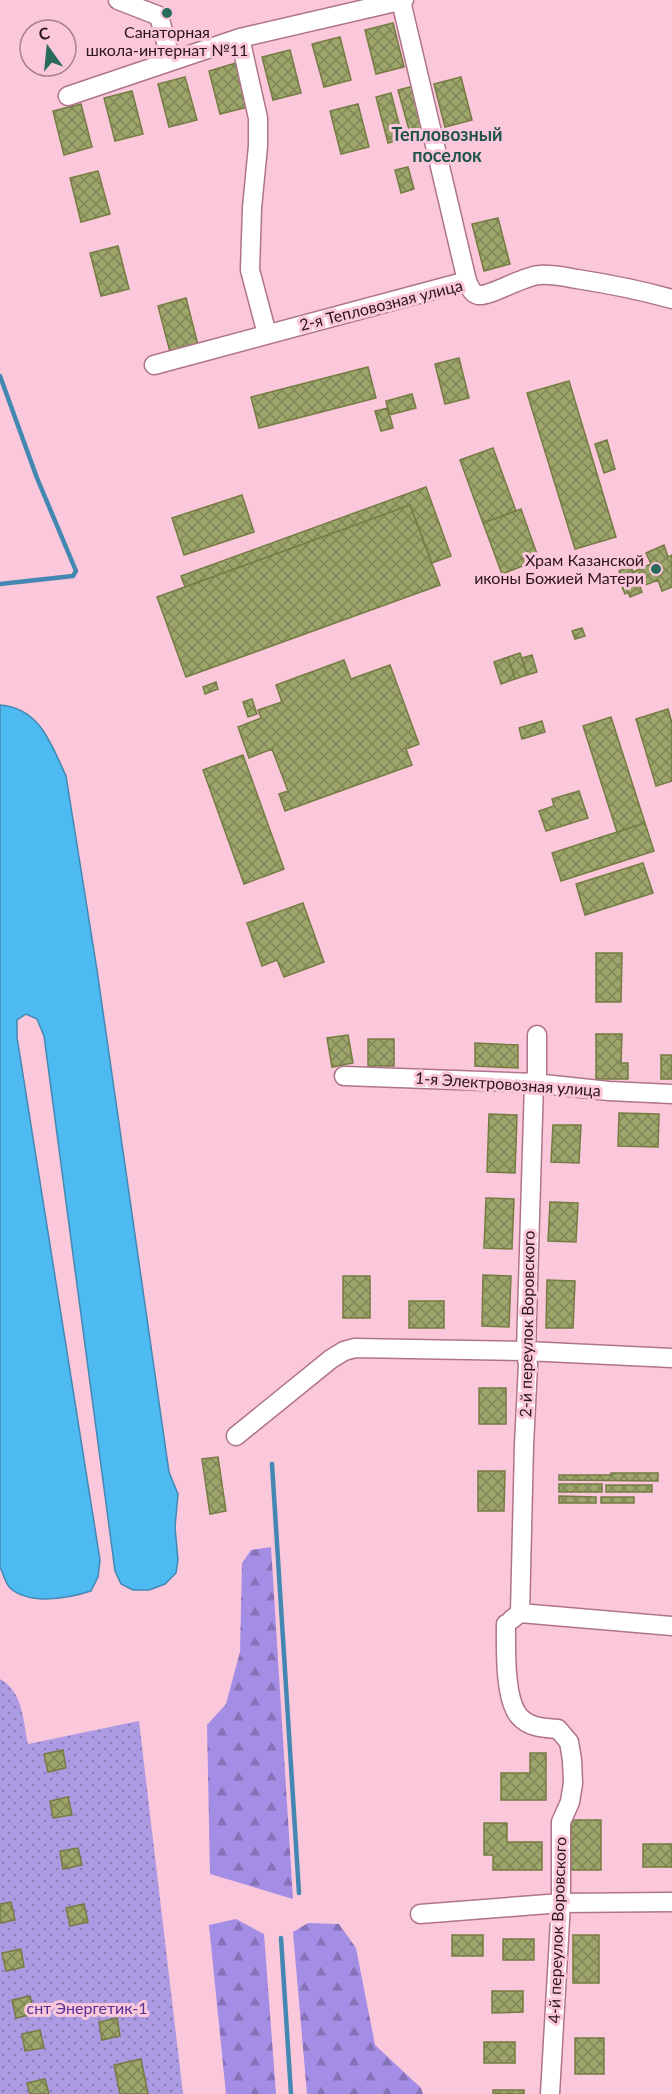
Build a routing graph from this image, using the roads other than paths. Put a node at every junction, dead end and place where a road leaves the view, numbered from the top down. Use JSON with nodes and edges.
{"nodes":[{"id":1,"x":118,"y":0,"type":"edge"},
{"id":2,"x":402,"y":1,"type":"edge"},
{"id":3,"x":240,"y":38,"type":"junction"},
{"id":4,"x":171,"y":61,"type":"junction"},
{"id":5,"x":68,"y":96,"type":"dead end"},
{"id":6,"x":467,"y":281,"type":"junction"},
{"id":7,"x":672,"y":299,"type":"edge"},
{"id":8,"x":267,"y":334,"type":"junction"},
{"id":9,"x":154,"y":365,"type":"dead end"},
{"id":10,"x":537,"y":1035,"type":"dead end"},
{"id":11,"x":344,"y":1076,"type":"dead end"},
{"id":12,"x":534,"y":1083,"type":"junction"},
{"id":13,"x":672,"y":1094,"type":"edge"},
{"id":14,"x":526,"y":1351,"type":"junction"},
{"id":15,"x":672,"y":1358,"type":"edge"},
{"id":16,"x":236,"y":1437,"type":"dead end"},
{"id":17,"x":507,"y":1621,"type":"junction"},
{"id":18,"x":672,"y":1626,"type":"edge"},
{"id":19,"x":672,"y":1902,"type":"edge"},
{"id":20,"x":561,"y":1903,"type":"junction"},
{"id":21,"x":420,"y":1914,"type":"dead end"},
{"id":22,"x":550,"y":2094,"type":"edge"}],
"edges":[{"from":1,"to":4,"type":"street"},
{"from":2,"to":3,"type":"street"},
{"from":2,"to":6,"type":"street"},
{"from":3,"to":4,"type":"street"},
{"from":3,"to":8,"type":"street"},
{"from":4,"to":5,"type":"street"},
{"from":6,"to":7,"type":"street","name":"2-я Тепловозная улица"},
{"from":6,"to":8,"type":"street","name":"2-я Тепловозная улица"},
{"from":8,"to":9,"type":"street","name":"2-я Тепловозная улица"},
{"from":10,"to":12,"type":"street","name":"2-й переулок Воровского"},
{"from":11,"to":12,"type":"street","name":"1-я Электровозная улица"},
{"from":12,"to":13,"type":"street","name":"1-я Электровозная улица"},
{"from":12,"to":14,"type":"street","name":"2-й переулок Воровского"},
{"from":14,"to":15,"type":"street"},
{"from":14,"to":16,"type":"street"},
{"from":14,"to":17,"type":"street","name":"2-й переулок Воровского"},
{"from":17,"to":18,"type":"street"},
{"from":17,"to":20,"type":"street","name":"4-й переулок Воровского"},
{"from":19,"to":20,"type":"street"},
{"from":20,"to":21,"type":"street"},
{"from":20,"to":22,"type":"street","name":"4-й переулок Воровского"}]}
